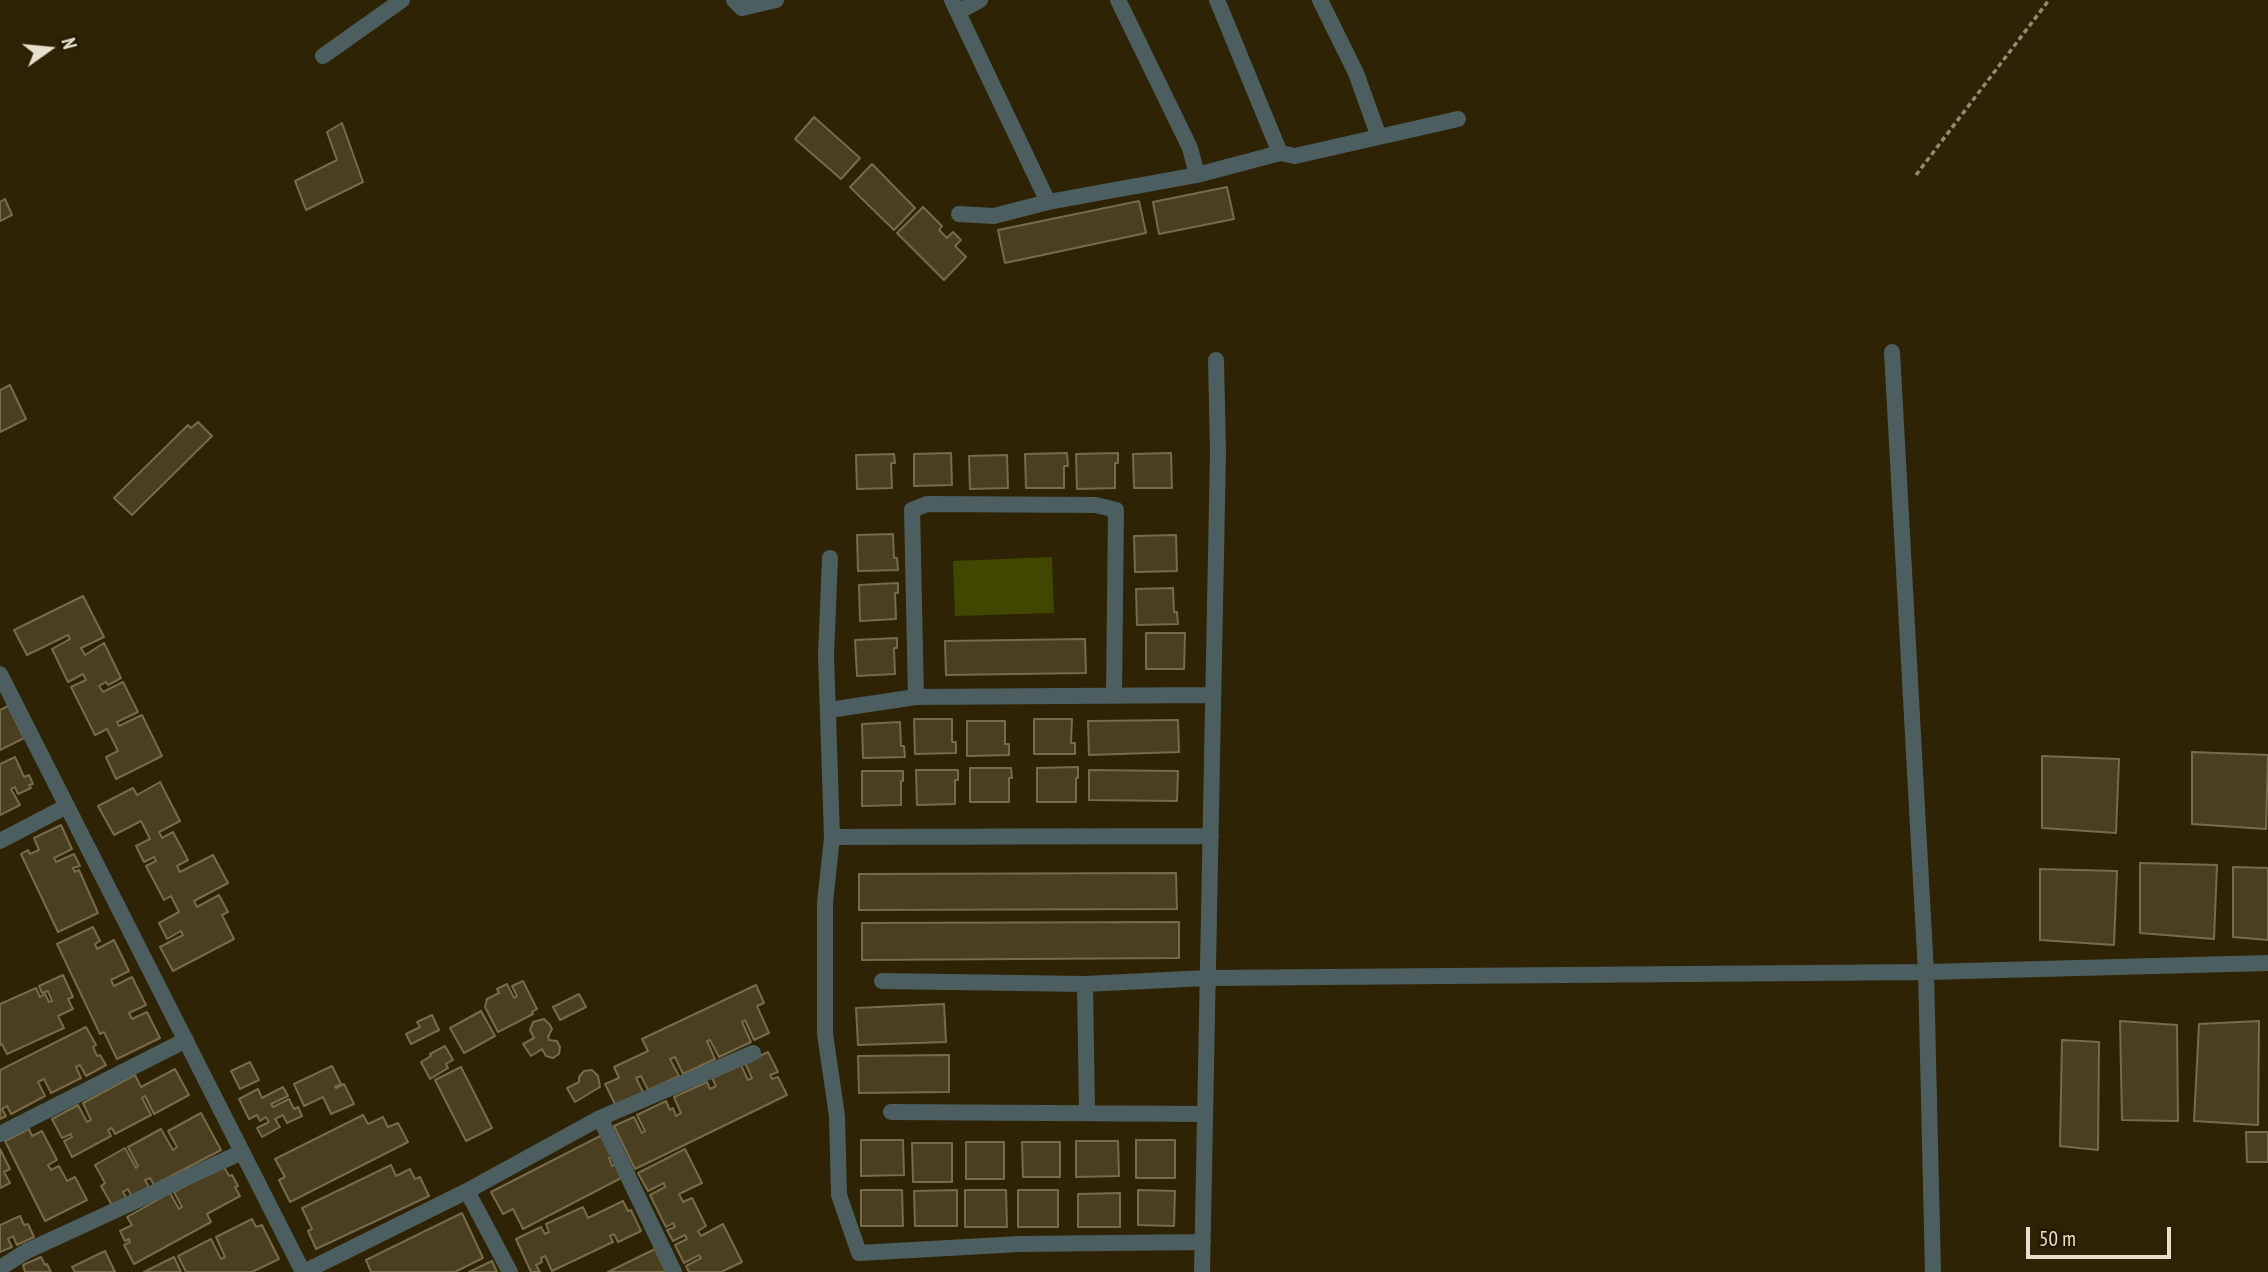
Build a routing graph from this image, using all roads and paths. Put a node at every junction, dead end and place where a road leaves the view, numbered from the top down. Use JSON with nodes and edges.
{"nodes":[{"id":1,"x":402,"y":0,"type":"edge"},
{"id":2,"x":734,"y":0,"type":"edge"},
{"id":3,"x":776,"y":0,"type":"edge"},
{"id":4,"x":980,"y":0,"type":"edge"},
{"id":5,"x":1118,"y":0,"type":"edge"},
{"id":6,"x":1217,"y":0,"type":"edge"},
{"id":7,"x":2049,"y":0,"type":"edge"},
{"id":8,"x":1324,"y":2,"type":"edge"},
{"id":9,"x":955,"y":6,"type":"edge"},
{"id":10,"x":323,"y":56,"type":"dead end"},
{"id":11,"x":1458,"y":119,"type":"dead end"},
{"id":12,"x":1379,"y":136,"type":"junction"},
{"id":13,"x":1280,"y":153,"type":"junction"},
{"id":14,"x":1197,"y":175,"type":"junction"},
{"id":15,"x":1916,"y":175,"type":"dead end"},
{"id":16,"x":1048,"y":202,"type":"junction"},
{"id":17,"x":959,"y":214,"type":"dead end"},
{"id":18,"x":1892,"y":352,"type":"dead end"},
{"id":19,"x":1216,"y":360,"type":"dead end"},
{"id":20,"x":830,"y":558,"type":"dead end"},
{"id":21,"x":0,"y":674,"type":"edge"},
{"id":22,"x":1114,"y":695,"type":"junction"},
{"id":23,"x":1213,"y":695,"type":"junction"},
{"id":24,"x":916,"y":697,"type":"junction"},
{"id":25,"x":829,"y":710,"type":"junction"},
{"id":26,"x":67,"y":806,"type":"junction"},
{"id":27,"x":1210,"y":836,"type":"junction"},
{"id":28,"x":832,"y":837,"type":"junction"},
{"id":29,"x":0,"y":841,"type":"edge"},
{"id":30,"x":2268,"y":963,"type":"edge"},
{"id":31,"x":1926,"y":972,"type":"junction"},
{"id":32,"x":1208,"y":978,"type":"junction"},
{"id":33,"x":882,"y":981,"type":"dead end"},
{"id":34,"x":1085,"y":984,"type":"junction"},
{"id":35,"x":186,"y":1040,"type":"junction"},
{"id":36,"x":753,"y":1053,"type":"dead end"},
{"id":37,"x":891,"y":1112,"type":"dead end"},
{"id":38,"x":1087,"y":1112,"type":"junction"},
{"id":39,"x":1205,"y":1114,"type":"junction"},
{"id":40,"x":600,"y":1118,"type":"junction"},
{"id":41,"x":0,"y":1133,"type":"edge"},
{"id":42,"x":242,"y":1152,"type":"junction"},
{"id":43,"x":467,"y":1191,"type":"junction"},
{"id":44,"x":1203,"y":1242,"type":"junction"},
{"id":45,"x":0,"y":1268,"type":"edge"},
{"id":46,"x":304,"y":1272,"type":"edge"},
{"id":47,"x":510,"y":1272,"type":"edge"},
{"id":48,"x":674,"y":1272,"type":"edge"},
{"id":49,"x":1202,"y":1272,"type":"edge"},
{"id":50,"x":1933,"y":1272,"type":"edge"}],
"edges":[{"from":1,"to":10,"type":"street"},
{"from":2,"to":3,"type":"street"},
{"from":4,"to":9,"type":"street"},
{"from":5,"to":14,"type":"street"},
{"from":6,"to":13,"type":"street"},
{"from":7,"to":15,"type":"path"},
{"from":8,"to":12,"type":"street"},
{"from":9,"to":16,"type":"street"},
{"from":11,"to":12,"type":"street"},
{"from":12,"to":13,"type":"street"},
{"from":13,"to":14,"type":"street"},
{"from":14,"to":16,"type":"street"},
{"from":16,"to":17,"type":"street"},
{"from":18,"to":31,"type":"street"},
{"from":19,"to":23,"type":"street"},
{"from":20,"to":25,"type":"street"},
{"from":21,"to":26,"type":"street"},
{"from":22,"to":23,"type":"street"},
{"from":22,"to":24,"type":"street"},
{"from":22,"to":24,"type":"street"},
{"from":23,"to":27,"type":"street"},
{"from":24,"to":25,"type":"street"},
{"from":25,"to":28,"type":"street"},
{"from":26,"to":29,"type":"street"},
{"from":26,"to":35,"type":"street"},
{"from":27,"to":28,"type":"street"},
{"from":27,"to":32,"type":"street"},
{"from":28,"to":44,"type":"street"},
{"from":30,"to":31,"type":"street"},
{"from":31,"to":32,"type":"street"},
{"from":31,"to":50,"type":"street"},
{"from":32,"to":34,"type":"street"},
{"from":32,"to":39,"type":"street"},
{"from":33,"to":34,"type":"street"},
{"from":34,"to":38,"type":"street"},
{"from":35,"to":41,"type":"street"},
{"from":35,"to":42,"type":"street"},
{"from":36,"to":40,"type":"street"},
{"from":37,"to":38,"type":"street"},
{"from":38,"to":39,"type":"street"},
{"from":39,"to":44,"type":"street"},
{"from":40,"to":43,"type":"street"},
{"from":40,"to":48,"type":"street"},
{"from":42,"to":45,"type":"street"},
{"from":42,"to":46,"type":"street"},
{"from":43,"to":46,"type":"street"},
{"from":43,"to":47,"type":"street"},
{"from":44,"to":49,"type":"street"}]}
